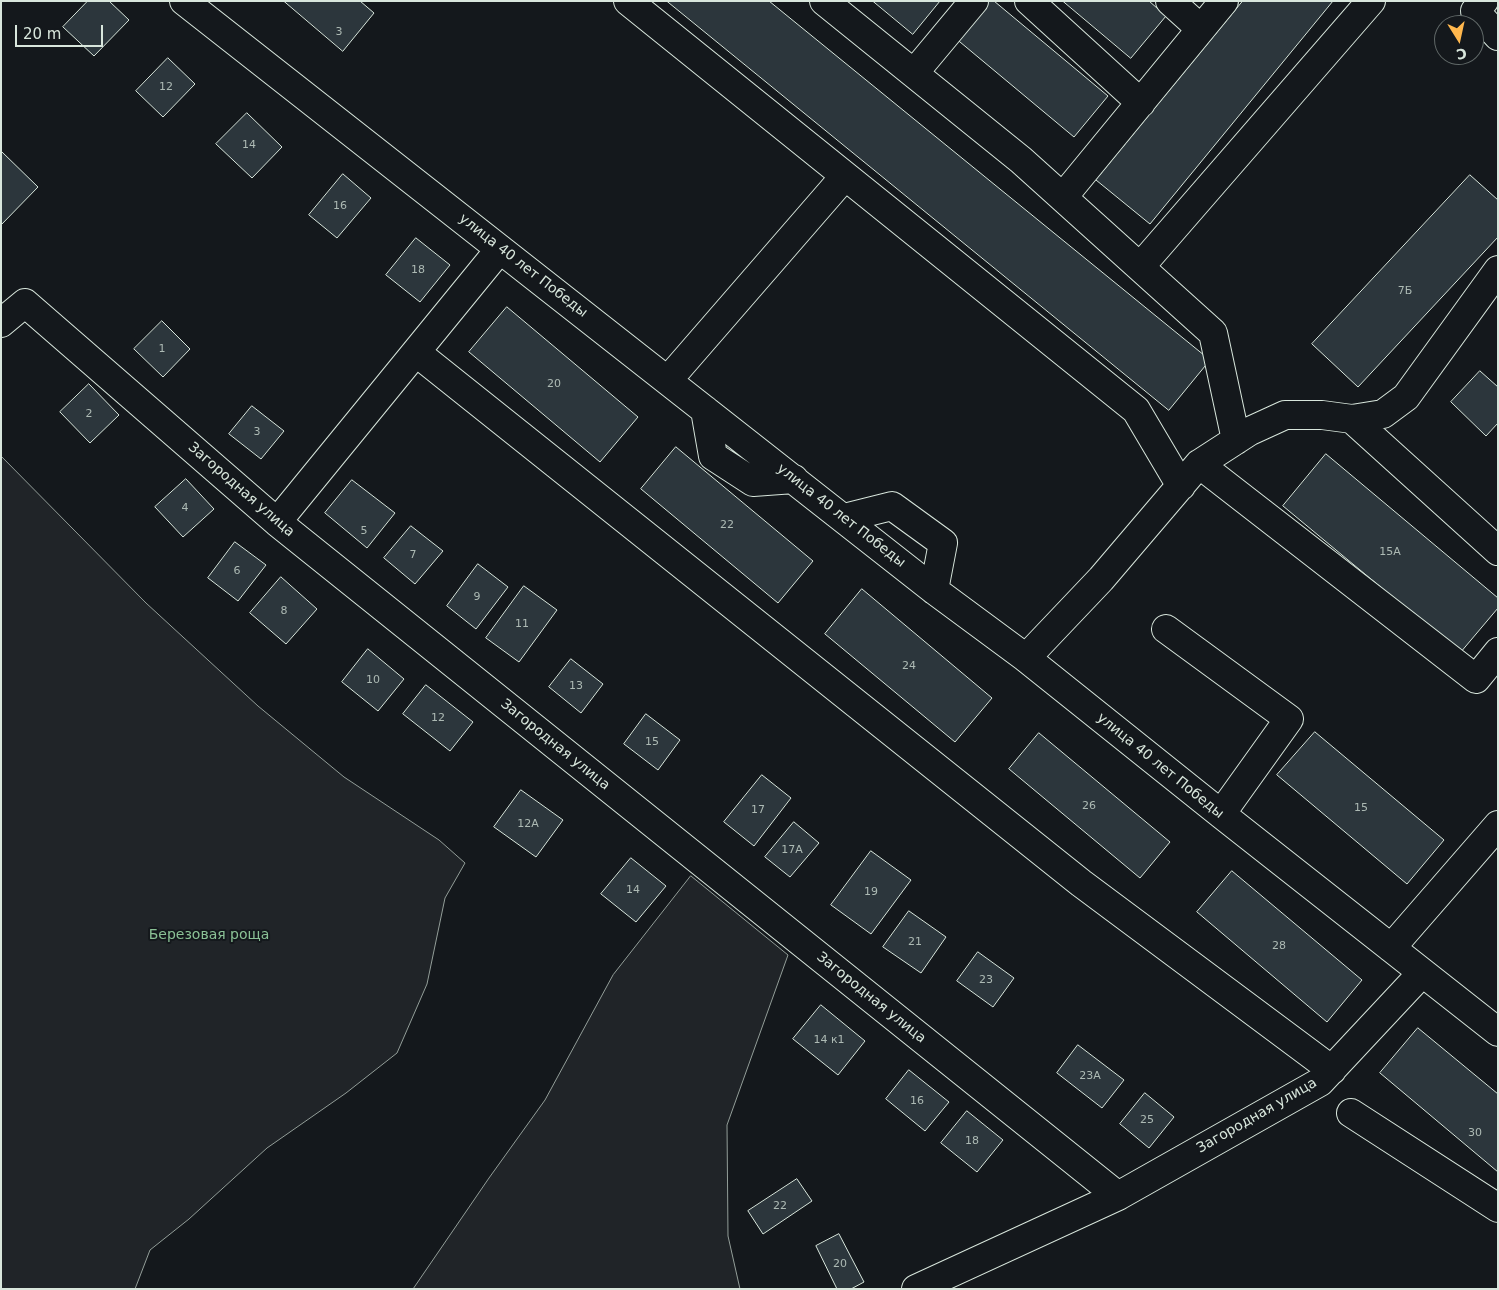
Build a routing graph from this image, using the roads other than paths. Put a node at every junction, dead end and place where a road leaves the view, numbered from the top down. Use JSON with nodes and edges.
{"nodes":[{"id":1,"x":184,"y":1,"type":"edge"},
{"id":2,"x":628,"y":1,"type":"edge"},
{"id":3,"x":974,"y":1,"type":"edge"},
{"id":4,"x":1029,"y":1,"type":"edge"},
{"id":5,"x":1170,"y":1,"type":"edge"},
{"id":6,"x":1224,"y":1,"type":"edge"},
{"id":7,"x":1371,"y":1,"type":"edge"},
{"id":8,"x":827,"y":2,"type":"edge"},
{"id":9,"x":1471,"y":5,"type":"edge"},
{"id":10,"x":1201,"y":29,"type":"junction"},
{"id":11,"x":1498,"y":36,"type":"edge"},
{"id":12,"x":914,"y":74,"type":"junction"},
{"id":13,"x":1141,"y":103,"type":"junction"},
{"id":14,"x":845,"y":176,"type":"junction"},
{"id":15,"x":1063,"y":197,"type":"junction"},
{"id":16,"x":500,"y":248,"type":"junction"},
{"id":17,"x":1140,"y":267,"type":"junction"},
{"id":18,"x":1498,"y":270,"type":"edge"},
{"id":19,"x":1,"y":323,"type":"edge"},
{"id":20,"x":427,"y":361,"type":"dead end"},
{"id":21,"x":668,"y":380,"type":"junction"},
{"id":22,"x":1352,"y":419,"type":"junction"},
{"id":23,"x":1236,"y":440,"type":"junction"},
{"id":24,"x":1199,"y":464,"type":"junction"},
{"id":25,"x":1180,"y":486,"type":"junction"},
{"id":26,"x":844,"y":518,"type":"junction"},
{"id":27,"x":277,"y":522,"type":"junction"},
{"id":28,"x":1498,"y":551,"type":"edge"},
{"id":29,"x":934,"y":590,"type":"junction"},
{"id":30,"x":1166,"y":629,"type":"dead end"},
{"id":31,"x":1498,"y":652,"type":"edge"},
{"id":32,"x":1026,"y":658,"type":"junction"},
{"id":33,"x":1221,"y":814,"type":"junction"},
{"id":34,"x":1498,"y":825,"type":"edge"},
{"id":35,"x":1391,"y":948,"type":"junction"},
{"id":36,"x":1422,"y":973,"type":"junction"},
{"id":37,"x":1498,"y":1032,"type":"edge"},
{"id":38,"x":1332,"y":1070,"type":"junction"},
{"id":39,"x":1350,"y":1112,"type":"dead end"},
{"id":40,"x":1118,"y":1196,"type":"junction"},
{"id":41,"x":1498,"y":1208,"type":"edge"},
{"id":42,"x":916,"y":1289,"type":"edge"}],
"edges":[{"from":1,"to":16,"type":"street","name":"улица 40 лет Победы"},
{"from":2,"to":14,"type":"street"},
{"from":3,"to":12,"type":"street"},
{"from":4,"to":13,"type":"street"},
{"from":5,"to":10,"type":"street"},
{"from":6,"to":10,"type":"street"},
{"from":7,"to":17,"type":"street"},
{"from":8,"to":12,"type":"street"},
{"from":9,"to":11,"type":"street"},
{"from":10,"to":13,"type":"street"},
{"from":12,"to":15,"type":"street"},
{"from":13,"to":15,"type":"street"},
{"from":14,"to":21,"type":"street"},
{"from":14,"to":25,"type":"street"},
{"from":15,"to":17,"type":"street"},
{"from":16,"to":21,"type":"street","name":"улица 40 лет Победы"},
{"from":16,"to":27,"type":"street"},
{"from":17,"to":23,"type":"street"},
{"from":18,"to":22,"type":"street"},
{"from":19,"to":27,"type":"street","name":"Загородная улица"},
{"from":20,"to":38,"type":"street"},
{"from":21,"to":26,"type":"street","name":"улица 40 лет Победы"},
{"from":22,"to":23,"type":"street"},
{"from":22,"to":28,"type":"street"},
{"from":23,"to":24,"type":"street"},
{"from":24,"to":25,"type":"street"},
{"from":24,"to":31,"type":"street"},
{"from":25,"to":32,"type":"street"},
{"from":26,"to":29,"type":"street","name":"улица 40 лет Победы"},
{"from":26,"to":29,"type":"street"},
{"from":27,"to":40,"type":"street","name":"Загородная улица"},
{"from":29,"to":32,"type":"street","name":"улица 40 лет Победы"},
{"from":30,"to":33,"type":"street"},
{"from":32,"to":33,"type":"street","name":"улица 40 лет Победы"},
{"from":33,"to":35,"type":"street","name":"улица 40 лет Победы"},
{"from":34,"to":35,"type":"street"},
{"from":35,"to":36,"type":"street","name":"улица 40 лет Победы"},
{"from":36,"to":37,"type":"street","name":"улица 40 лет Победы"},
{"from":36,"to":38,"type":"street","name":"Загородная улица"},
{"from":38,"to":40,"type":"street","name":"Загородная улица"},
{"from":39,"to":41,"type":"street"},
{"from":40,"to":42,"type":"street","name":"Загородная улица"}]}
